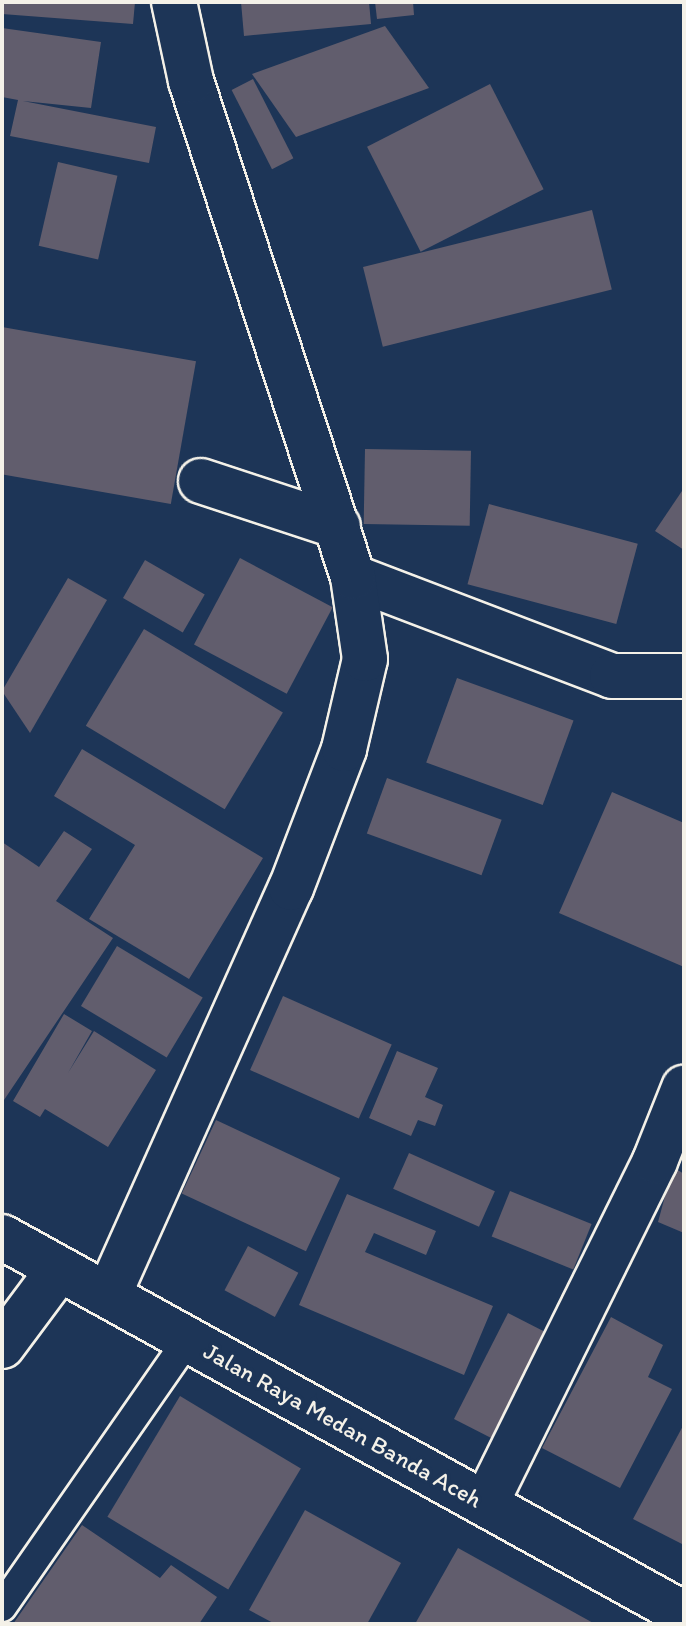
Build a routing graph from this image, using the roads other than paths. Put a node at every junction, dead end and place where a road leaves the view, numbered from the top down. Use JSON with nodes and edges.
{"nodes":[{"id":1,"x":174,"y":2,"type":"edge"},
{"id":2,"x":201,"y":481,"type":"dead end"},
{"id":3,"x":338,"y":526,"type":"junction"},
{"id":4,"x":353,"y":577,"type":"junction"},
{"id":5,"x":684,"y":676,"type":"edge"},
{"id":6,"x":684,"y":1088,"type":"edge"},
{"id":7,"x":2,"y":1237,"type":"edge"},
{"id":8,"x":58,"y":1271,"type":"junction"},
{"id":9,"x":109,"y":1294,"type":"junction"},
{"id":10,"x":188,"y":1339,"type":"junction"},
{"id":11,"x":2,"y":1346,"type":"edge"},
{"id":12,"x":486,"y":1503,"type":"junction"},
{"id":13,"x":2,"y":1607,"type":"edge"},
{"id":14,"x":684,"y":1614,"type":"edge"}],
"edges":[{"from":1,"to":3,"type":"main road"},
{"from":2,"to":3,"type":"main road"},
{"from":3,"to":4,"type":"main road"},
{"from":4,"to":5,"type":"main road"},
{"from":4,"to":9,"type":"main road"},
{"from":6,"to":12,"type":"main road"},
{"from":7,"to":8,"type":"main road","name":"Jalan Raya Medan Banda Aceh"},
{"from":8,"to":9,"type":"main road","name":"Jalan Raya Medan Banda Aceh"},
{"from":8,"to":11,"type":"main road"},
{"from":9,"to":10,"type":"main road","name":"Jalan Raya Medan Banda Aceh"},
{"from":10,"to":12,"type":"main road","name":"Jalan Raya Medan Banda Aceh"},
{"from":10,"to":13,"type":"lane"},
{"from":12,"to":14,"type":"main road","name":"Jalan Raya Medan Banda Aceh"}]}
